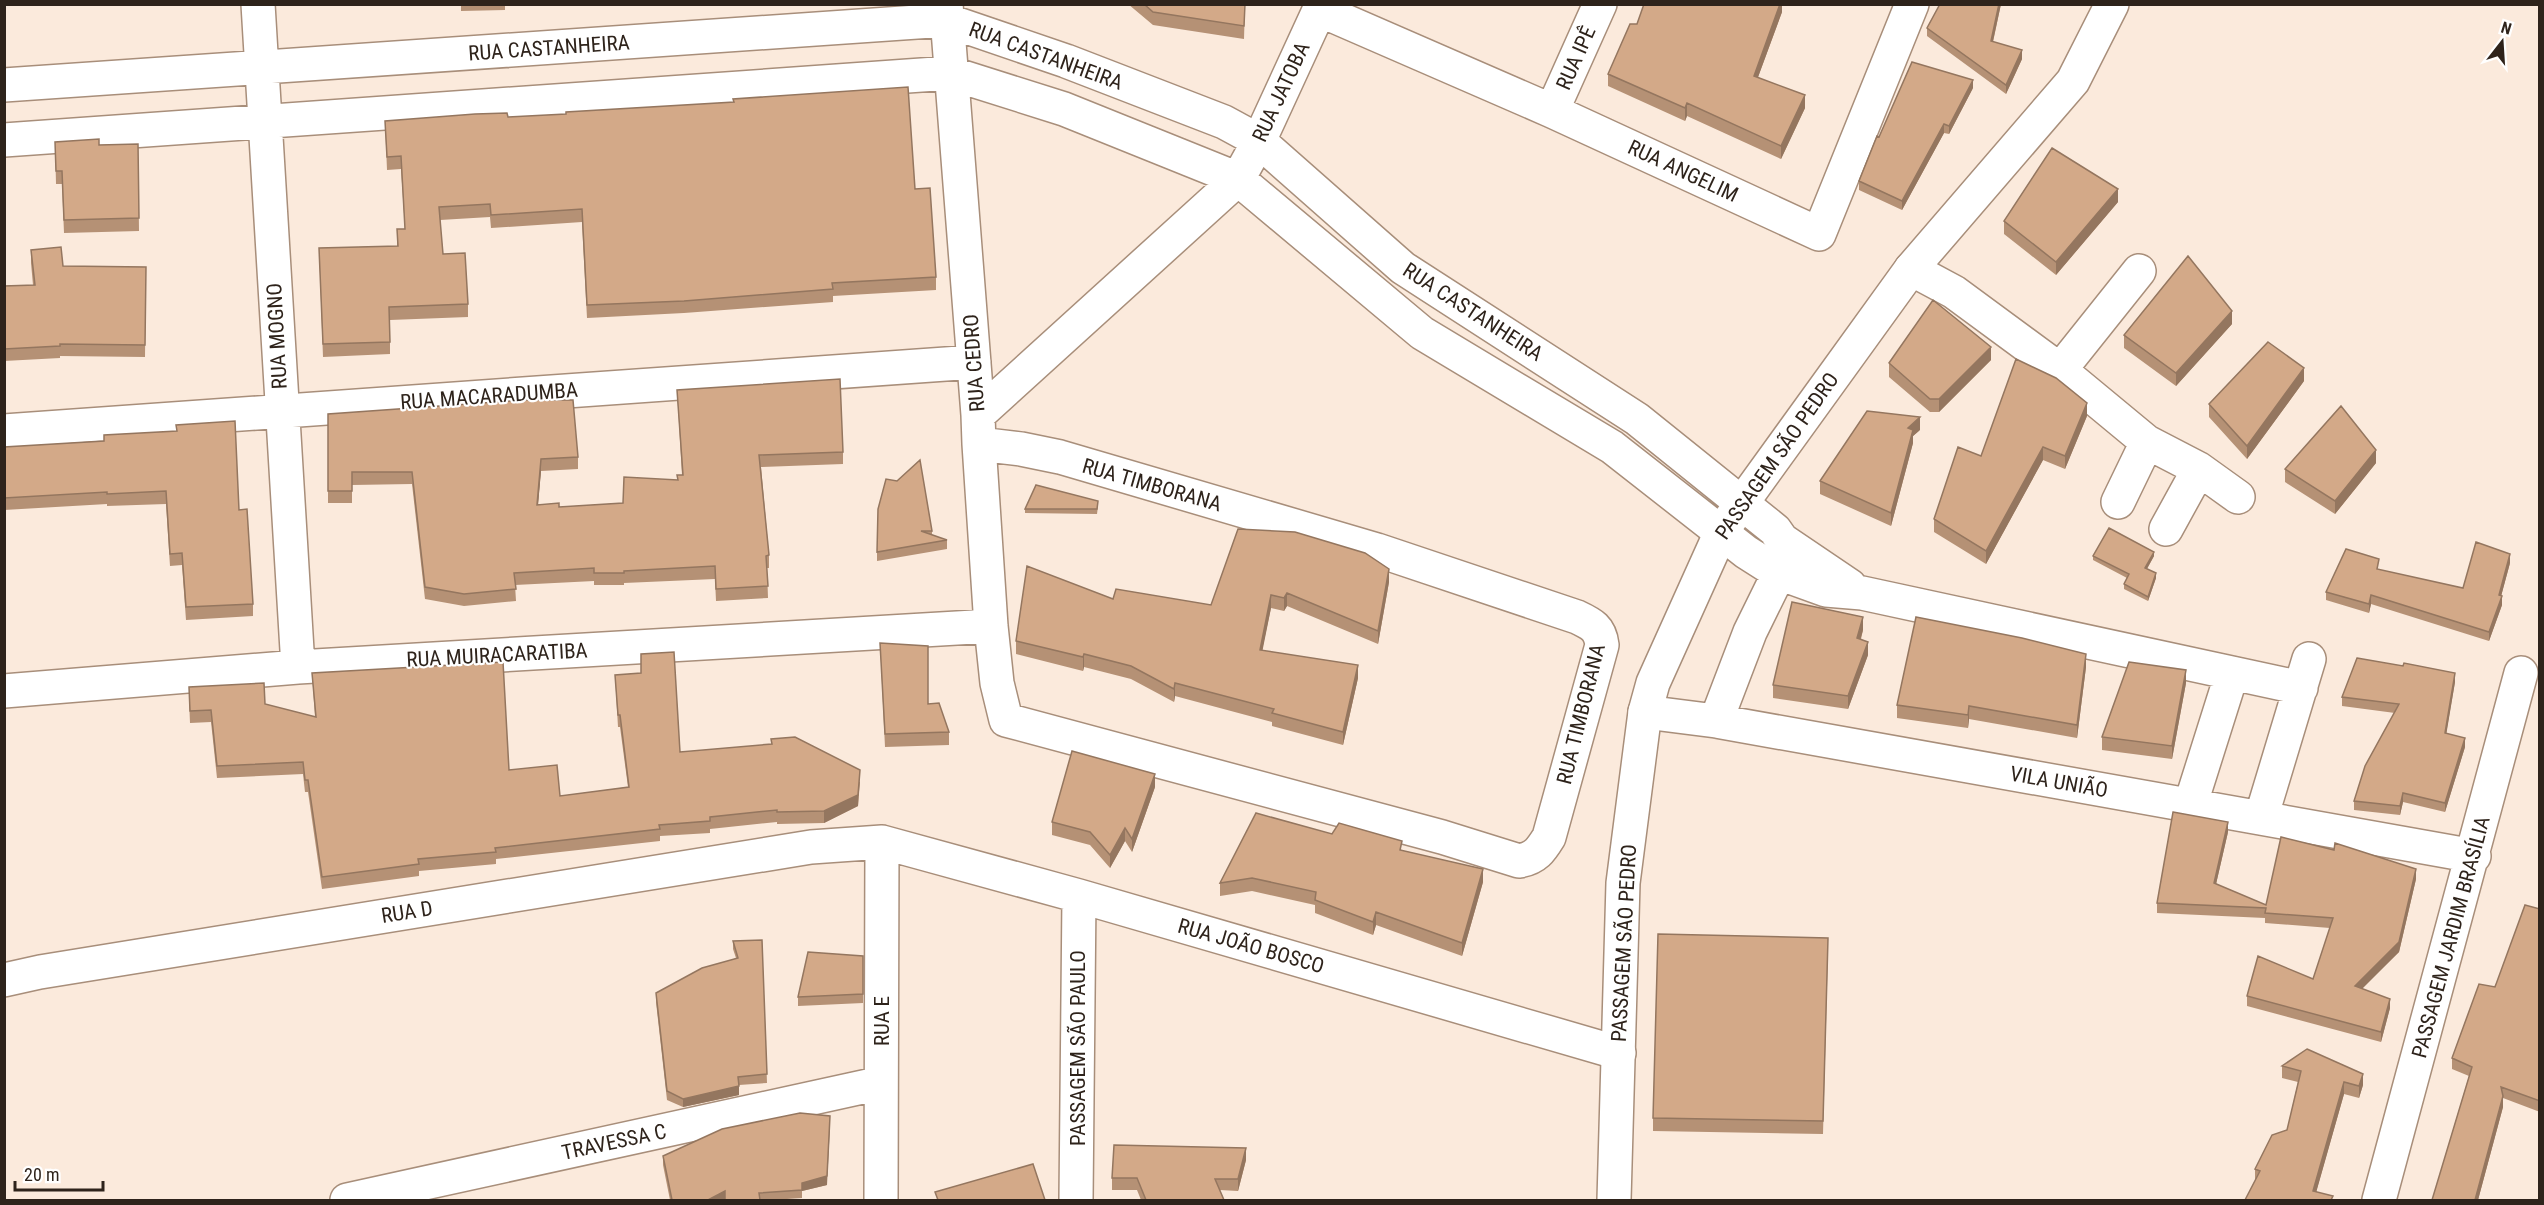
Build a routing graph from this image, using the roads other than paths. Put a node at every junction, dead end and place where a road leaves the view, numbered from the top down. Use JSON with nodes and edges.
{"nodes":[{"id":1,"x":258,"y":4,"type":"edge"},
{"id":2,"x":1599,"y":4,"type":"edge"},
{"id":3,"x":1912,"y":4,"type":"edge"},
{"id":4,"x":2112,"y":4,"type":"edge"},
{"id":5,"x":1321,"y":7,"type":"edge"},
{"id":6,"x":946,"y":12,"type":"edge"},
{"id":7,"x":262,"y":67,"type":"junction"},
{"id":8,"x":951,"y":73,"type":"junction"},
{"id":9,"x":4,"y":85,"type":"edge"},
{"id":10,"x":1552,"y":111,"type":"junction"},
{"id":11,"x":265,"y":120,"type":"junction"},
{"id":12,"x":4,"y":140,"type":"edge"},
{"id":13,"x":1259,"y":141,"type":"junction"},
{"id":14,"x":1238,"y":179,"type":"junction"},
{"id":15,"x":1911,"y":269,"type":"junction"},
{"id":16,"x":2139,"y":271,"type":"dead end"},
{"id":17,"x":974,"y":362,"type":"junction"},
{"id":18,"x":2060,"y":370,"type":"junction"},
{"id":19,"x":282,"y":410,"type":"junction"},
{"id":20,"x":1637,"y":419,"type":"junction"},
{"id":21,"x":979,"y":429,"type":"junction"},
{"id":22,"x":4,"y":430,"type":"edge"},
{"id":23,"x":2146,"y":442,"type":"junction"},
{"id":24,"x":1612,"y":447,"type":"junction"},
{"id":25,"x":2199,"y":469,"type":"junction"},
{"id":26,"x":2238,"y":497,"type":"dead end"},
{"id":27,"x":2118,"y":502,"type":"dead end"},
{"id":28,"x":1741,"y":504,"type":"junction"},
{"id":29,"x":2166,"y":529,"type":"dead end"},
{"id":30,"x":1721,"y":532,"type":"junction"},
{"id":31,"x":1779,"y":573,"type":"junction"},
{"id":32,"x":1862,"y":594,"type":"junction"},
{"id":33,"x":991,"y":626,"type":"junction"},
{"id":34,"x":298,"y":667,"type":"junction"},
{"id":35,"x":2232,"y":673,"type":"junction"},
{"id":36,"x":2522,"y":673,"type":"dead end"},
{"id":37,"x":4,"y":691,"type":"edge"},
{"id":38,"x":1645,"y":712,"type":"junction"},
{"id":39,"x":1006,"y":720,"type":"joint"},
{"id":40,"x":1716,"y":721,"type":"junction"},
{"id":41,"x":2190,"y":806,"type":"junction"},
{"id":42,"x":2261,"y":818,"type":"junction"},
{"id":43,"x":882,"y":842,"type":"junction"},
{"id":44,"x":2474,"y":856,"type":"junction"},
{"id":45,"x":1079,"y":896,"type":"junction"},
{"id":46,"x":4,"y":980,"type":"edge"},
{"id":47,"x":1619,"y":1053,"type":"junction"},
{"id":48,"x":882,"y":1083,"type":"junction"},
{"id":49,"x":347,"y":1200,"type":"edge"},
{"id":50,"x":881,"y":1200,"type":"edge"},
{"id":51,"x":1076,"y":1200,"type":"edge"},
{"id":52,"x":1614,"y":1200,"type":"edge"},
{"id":53,"x":2379,"y":1200,"type":"edge"}],
"edges":[{"from":1,"to":7,"type":"street","name":"RUA MOGNO"},
{"from":2,"to":10,"type":"street","name":"RUA IPÊ"},
{"from":3,"to":10,"type":"street","name":"RUA ANGELIM"},
{"from":4,"to":15,"type":"street","name":"PASSAGEM SÃO PEDRO"},
{"from":5,"to":10,"type":"street","name":"RUA ANGELIM"},
{"from":5,"to":13,"type":"street","name":"RUA JATOBA"},
{"from":6,"to":7,"type":"street","name":"RUA CASTANHEIRA"},
{"from":6,"to":8,"type":"street","name":"RUA CEDRO"},
{"from":6,"to":13,"type":"street","name":"RUA CASTANHEIRA"},
{"from":7,"to":9,"type":"street","name":"RUA CASTANHEIRA"},
{"from":7,"to":11,"type":"street","name":"RUA MOGNO"},
{"from":8,"to":11,"type":"street","name":"RUA CASTANHEIRA"},
{"from":8,"to":14,"type":"street","name":"RUA CASTANHEIRA"},
{"from":8,"to":17,"type":"street","name":"RUA CEDRO"},
{"from":11,"to":12,"type":"street","name":"RUA CASTANHEIRA"},
{"from":11,"to":19,"type":"street","name":"RUA MOGNO"},
{"from":13,"to":14,"type":"street","name":"RUA JATOBA"},
{"from":13,"to":20,"type":"street","name":"RUA CASTANHEIRA"},
{"from":14,"to":21,"type":"street","name":"RUA JATOBA"},
{"from":14,"to":24,"type":"street","name":"RUA CASTANHEIRA"},
{"from":15,"to":18,"type":"street"},
{"from":15,"to":28,"type":"street","name":"PASSAGEM SÃO PEDRO"},
{"from":16,"to":18,"type":"street"},
{"from":17,"to":19,"type":"street","name":"RUA MACARADUMBA"},
{"from":17,"to":21,"type":"street","name":"RUA CEDRO"},
{"from":18,"to":23,"type":"street"},
{"from":19,"to":22,"type":"street","name":"RUA MACARADUMBA"},
{"from":19,"to":34,"type":"street","name":"RUA MOGNO"},
{"from":20,"to":24,"type":"street"},
{"from":20,"to":28,"type":"street","name":"RUA CASTANHEIRA"},
{"from":21,"to":33,"type":"street","name":"RUA CEDRO"},
{"from":21,"to":39,"type":"street","name":"RUA TIMBORANA"},
{"from":23,"to":25,"type":"street"},
{"from":23,"to":27,"type":"street"},
{"from":24,"to":30,"type":"street","name":"RUA CASTANHEIRA"},
{"from":25,"to":26,"type":"street"},
{"from":25,"to":29,"type":"street"},
{"from":28,"to":30,"type":"street","name":"PASSAGEM SÃO PEDRO"},
{"from":28,"to":32,"type":"street","name":"RUA CASTANHEIRA"},
{"from":30,"to":31,"type":"street","name":"RUA CASTANHEIRA"},
{"from":30,"to":38,"type":"street","name":"PASSAGEM SÃO PEDRO"},
{"from":31,"to":32,"type":"street","name":"RUA CASTANHEIRA"},
{"from":31,"to":40,"type":"street"},
{"from":32,"to":35,"type":"street","name":"RUA CASTANHEIRA"},
{"from":33,"to":34,"type":"street","name":"RUA MUIRACARATIBA"},
{"from":33,"to":39,"type":"street","name":"RUA CEDRO"},
{"from":34,"to":37,"type":"street","name":"RUA MUIRACARATIBA"},
{"from":35,"to":41,"type":"street"},
{"from":35,"to":42,"type":"street","name":"RUA CASTANHEIRA"},
{"from":36,"to":44,"type":"street","name":"PASSAGEM JARDIM BRASÍLIA"},
{"from":38,"to":40,"type":"street","name":"VILA UNIÃO"},
{"from":38,"to":47,"type":"street","name":"PASSAGEM SÃO PEDRO"},
{"from":40,"to":41,"type":"street","name":"VILA UNIÃO"},
{"from":41,"to":42,"type":"street","name":"VILA UNIÃO"},
{"from":42,"to":44,"type":"street","name":"VILA UNIÃO"},
{"from":43,"to":45,"type":"street","name":"RUA JOÃO BOSCO"},
{"from":43,"to":46,"type":"street","name":"RUA D"},
{"from":43,"to":48,"type":"street","name":"RUA E"},
{"from":44,"to":53,"type":"street","name":"PASSAGEM JARDIM BRASÍLIA"},
{"from":45,"to":47,"type":"street","name":"RUA JOÃO BOSCO"},
{"from":45,"to":51,"type":"street","name":"PASSAGEM SÃO PAULO"},
{"from":47,"to":52,"type":"street","name":"PASSAGEM SÃO PEDRO"},
{"from":48,"to":49,"type":"street","name":"TRAVESSA C"},
{"from":48,"to":50,"type":"street","name":"RUA E"}]}
